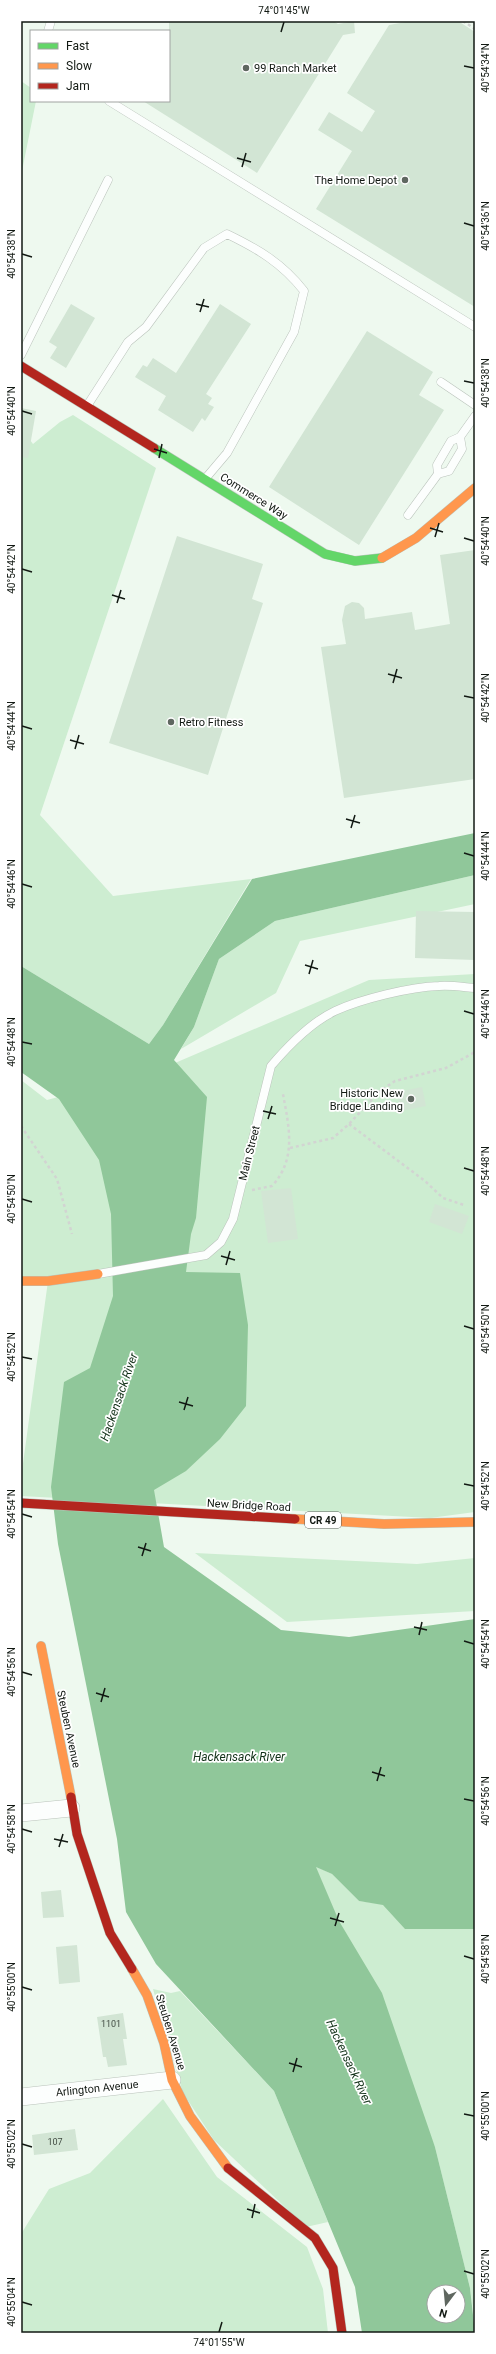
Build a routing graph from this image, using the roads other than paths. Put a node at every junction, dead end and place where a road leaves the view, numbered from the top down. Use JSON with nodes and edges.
{"nodes":[{"id":1,"x":111,"y":102,"type":"edge"},
{"id":2,"x":108,"y":180,"type":"dead end"},
{"id":3,"x":475,"y":326,"type":"edge"},
{"id":4,"x":21,"y":355,"type":"edge"},
{"id":5,"x":21,"y":366,"type":"edge"},
{"id":6,"x":441,"y":382,"type":"dead end"},
{"id":7,"x":475,"y":405,"type":"edge"},
{"id":8,"x":87,"y":406,"type":"junction"},
{"id":9,"x":475,"y":416,"type":"edge"},
{"id":10,"x":460,"y":437,"type":"junction"},
{"id":11,"x":438,"y":474,"type":"junction"},
{"id":12,"x":204,"y":479,"type":"junction"},
{"id":13,"x":475,"y":488,"type":"edge"},
{"id":14,"x":408,"y":515,"type":"dead end"},
{"id":15,"x":475,"y":988,"type":"edge"},
{"id":16,"x":98,"y":1274,"type":"joint"},
{"id":17,"x":21,"y":1281,"type":"edge"},
{"id":18,"x":26,"y":1503,"type":"edge"},
{"id":19,"x":475,"y":1522,"type":"edge"},
{"id":20,"x":41,"y":1646,"type":"dead end"},
{"id":21,"x":71,"y":1808,"type":"junction"},
{"id":22,"x":21,"y":1813,"type":"edge"},
{"id":23,"x":172,"y":2080,"type":"junction"},
{"id":24,"x":21,"y":2097,"type":"edge"},
{"id":25,"x":342,"y":2333,"type":"edge"}],
"edges":[{"from":1,"to":3,"type":"lane"},
{"from":2,"to":4,"type":"lane"},
{"from":5,"to":8,"type":"street","name":"Commerce Way"},
{"from":6,"to":7,"type":"lane"},
{"from":8,"to":12,"type":"street","name":"Commerce Way"},
{"from":8,"to":12,"type":"lane"},
{"from":9,"to":10,"type":"lane"},
{"from":10,"to":11,"type":"lane"},
{"from":10,"to":11,"type":"lane"},
{"from":11,"to":14,"type":"lane"},
{"from":12,"to":13,"type":"street","name":"Commerce Way"},
{"from":15,"to":16,"type":"lane","name":"Main Street"},
{"from":16,"to":17,"type":"street"},
{"from":18,"to":19,"type":"street","name":"New Bridge Road","number":"CR 49"},
{"from":20,"to":21,"type":"street","name":"Steuben Avenue"},
{"from":21,"to":22,"type":"street"},
{"from":21,"to":23,"type":"street","name":"Steuben Avenue"},
{"from":23,"to":24,"type":"street","name":"Arlington Avenue"},
{"from":23,"to":25,"type":"street","name":"Steuben Avenue"}]}
